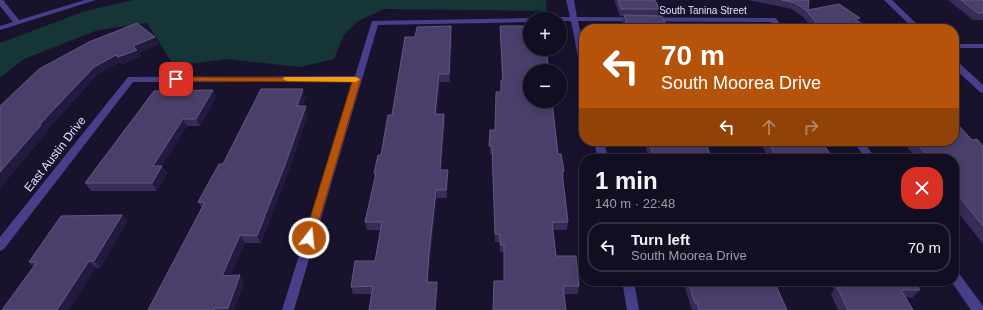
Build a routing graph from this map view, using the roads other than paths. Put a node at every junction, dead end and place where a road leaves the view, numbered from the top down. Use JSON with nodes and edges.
{"nodes":[{"id":1,"x":92,"y":0,"type":"edge"},
{"id":2,"x":570,"y":0,"type":"edge"},
{"id":3,"x":888,"y":0,"type":"edge"},
{"id":4,"x":0,"y":1,"type":"edge"},
{"id":5,"x":567,"y":19,"type":"edge"},
{"id":6,"x":574,"y":19,"type":"junction"},
{"id":7,"x":523,"y":20,"type":"edge"},
{"id":8,"x":17,"y":22,"type":"junction"},
{"id":9,"x":776,"y":24,"type":"edge"},
{"id":10,"x":913,"y":24,"type":"edge"},
{"id":11,"x":0,"y":28,"type":"edge"},
{"id":12,"x":579,"y":44,"type":"edge"},
{"id":13,"x":959,"y":46,"type":"edge"},
{"id":14,"x":983,"y":46,"type":"edge"},
{"id":15,"x":959,"y":68,"type":"edge"},
{"id":16,"x":357,"y":79,"type":"junction"},
{"id":17,"x":983,"y":90,"type":"edge"},
{"id":18,"x":0,"y":246,"type":"edge"},
{"id":19,"x":959,"y":283,"type":"edge"},
{"id":20,"x":629,"y":286,"type":"edge"},
{"id":21,"x":288,"y":310,"type":"edge"},
{"id":22,"x":634,"y":310,"type":"edge"},
{"id":23,"x":978,"y":310,"type":"edge"}],
"edges":[{"from":1,"to":8,"type":"street"},
{"from":2,"to":6,"type":"street"},
{"from":3,"to":10,"type":"street"},
{"from":4,"to":8,"type":"street"},
{"from":5,"to":6,"type":"street","name":"South Tanina Street"},
{"from":6,"to":9,"type":"street","name":"South Tanina Street"},
{"from":6,"to":12,"type":"street"},
{"from":7,"to":16,"type":"street"},
{"from":8,"to":11,"type":"street"},
{"from":13,"to":14,"type":"street"},
{"from":15,"to":17,"type":"street"},
{"from":16,"to":18,"type":"street","name":"East Austin Drive"},
{"from":16,"to":21,"type":"street"},
{"from":19,"to":23,"type":"street"},
{"from":20,"to":22,"type":"street"}]}
